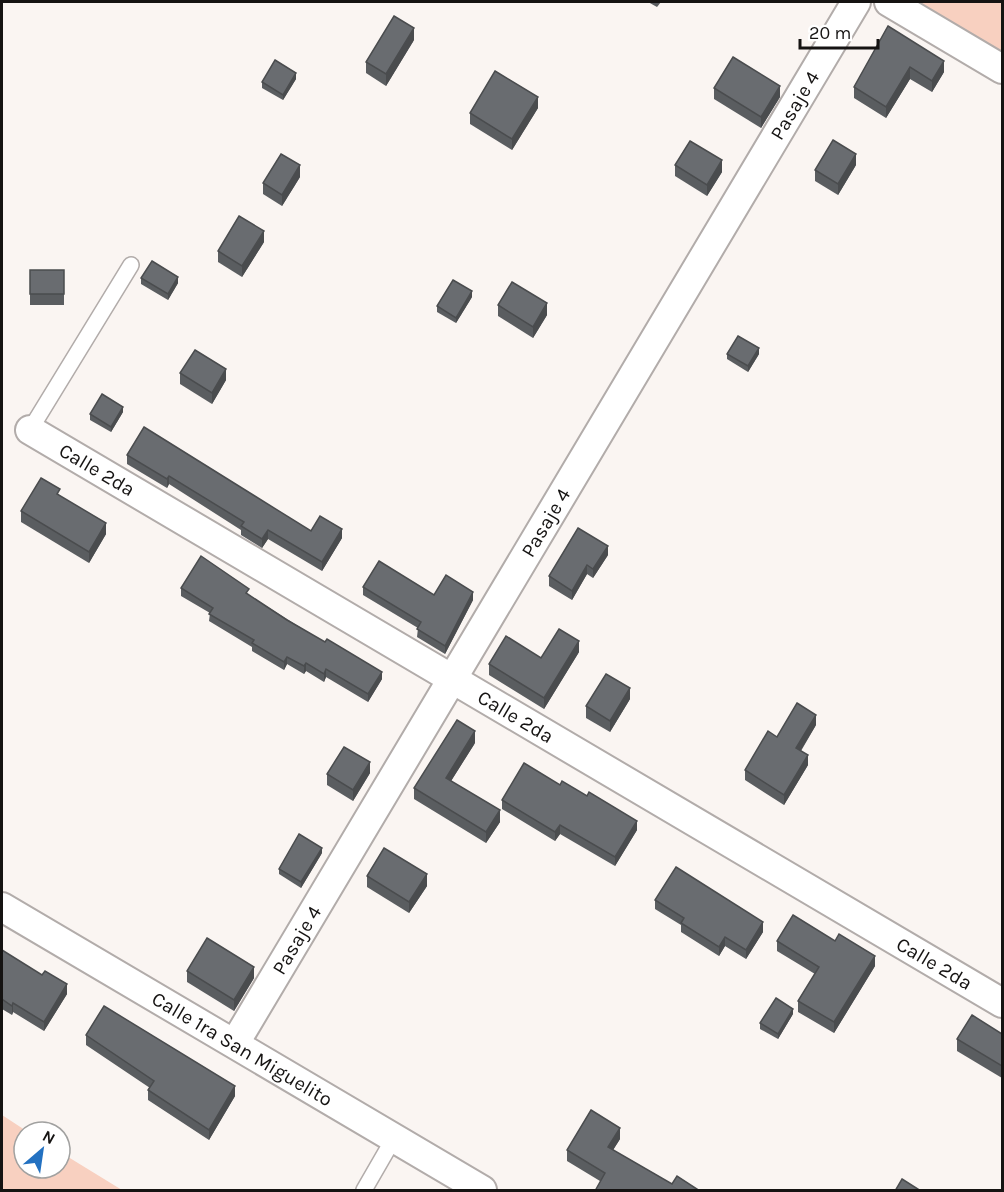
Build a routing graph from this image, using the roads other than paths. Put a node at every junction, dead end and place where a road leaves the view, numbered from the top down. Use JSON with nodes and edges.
{"nodes":[{"id":1,"x":856,"y":2,"type":"edge"},
{"id":2,"x":889,"y":2,"type":"edge"},
{"id":3,"x":1002,"y":69,"type":"edge"},
{"id":4,"x":131,"y":265,"type":"dead end"},
{"id":5,"x":30,"y":430,"type":"joint"},
{"id":6,"x":451,"y":677,"type":"junction"},
{"id":7,"x":2,"y":907,"type":"edge"},
{"id":8,"x":1002,"y":1003,"type":"edge"},
{"id":9,"x":235,"y":1043,"type":"junction"},
{"id":10,"x":394,"y":1138,"type":"junction"},
{"id":11,"x":364,"y":1191,"type":"edge"},
{"id":12,"x":482,"y":1191,"type":"edge"}],
"edges":[{"from":1,"to":6,"type":"street","name":"Pasaje 4"},
{"from":2,"to":3,"type":"street"},
{"from":4,"to":5,"type":"lane"},
{"from":5,"to":6,"type":"street","name":"Calle 2da"},
{"from":6,"to":8,"type":"street","name":"Calle 2da"},
{"from":6,"to":9,"type":"street","name":"Pasaje 4"},
{"from":7,"to":9,"type":"street","name":"Calle 1ra San Miguelito"},
{"from":9,"to":10,"type":"street","name":"Calle 1ra San Miguelito"},
{"from":10,"to":11,"type":"lane"},
{"from":10,"to":12,"type":"street","name":"Calle 1ra San Miguelito"}]}
